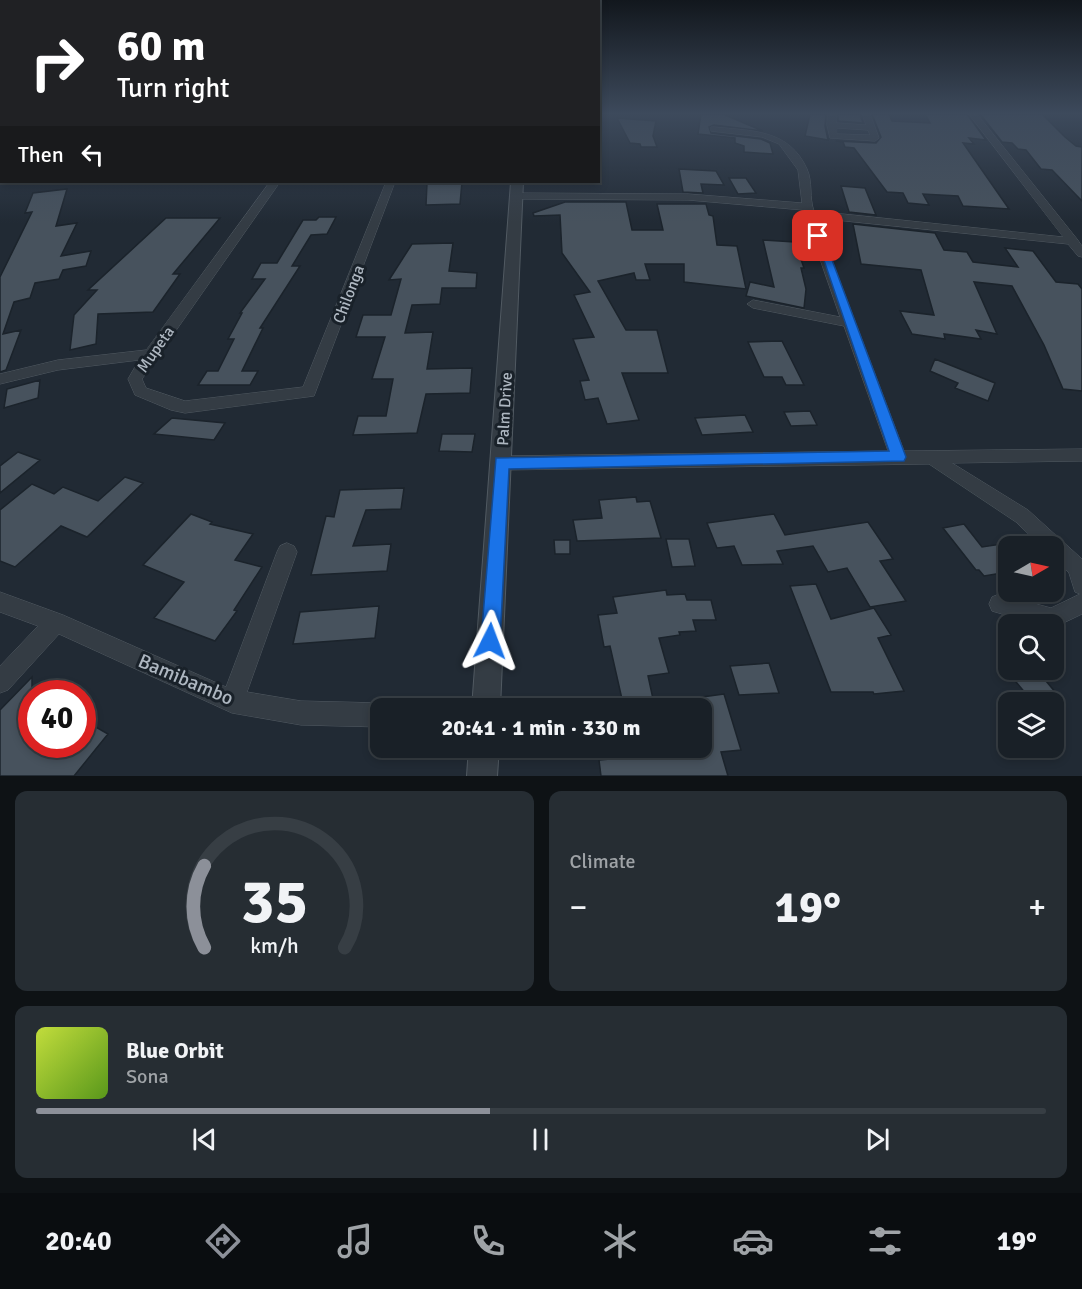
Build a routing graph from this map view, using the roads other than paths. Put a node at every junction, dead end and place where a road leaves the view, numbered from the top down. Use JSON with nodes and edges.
{"nodes":[{"id":1,"x":788,"y":150,"type":"edge"},
{"id":2,"x":1002,"y":150,"type":"edge"},
{"id":3,"x":274,"y":183,"type":"edge"},
{"id":4,"x":391,"y":183,"type":"edge"},
{"id":5,"x":517,"y":189,"type":"edge"},
{"id":6,"x":809,"y":211,"type":"junction"},
{"id":7,"x":1073,"y":241,"type":"junction"},
{"id":8,"x":1082,"y":254,"type":"edge"},
{"id":9,"x":753,"y":304,"type":"dead end"},
{"id":10,"x":850,"y":323,"type":"junction"},
{"id":11,"x":151,"y":354,"type":"junction"},
{"id":12,"x":0,"y":379,"type":"edge"},
{"id":13,"x":294,"y":395,"type":"joint"},
{"id":14,"x":933,"y":456,"type":"junction"},
{"id":15,"x":1082,"y":456,"type":"edge"},
{"id":16,"x":898,"y":457,"type":"junction"},
{"id":17,"x":502,"y":463,"type":"junction"},
{"id":18,"x":287,"y":552,"type":"dead end"},
{"id":19,"x":1082,"y":585,"type":"edge"},
{"id":20,"x":0,"y":602,"type":"edge"},
{"id":21,"x":1082,"y":603,"type":"edge"},
{"id":22,"x":999,"y":604,"type":"dead end"},
{"id":23,"x":56,"y":622,"type":"junction"},
{"id":24,"x":0,"y":682,"type":"edge"},
{"id":25,"x":487,"y":698,"type":"edge"},
{"id":26,"x":232,"y":701,"type":"junction"},
{"id":27,"x":370,"y":716,"type":"edge"},
{"id":28,"x":483,"y":758,"type":"edge"},
{"id":29,"x":482,"y":776,"type":"edge"}],
"edges":[{"from":1,"to":6,"type":"street"},
{"from":2,"to":7,"type":"street"},
{"from":3,"to":11,"type":"street","name":"Mupeta"},
{"from":4,"to":13,"type":"street","name":"Chilonga"},
{"from":5,"to":6,"type":"street"},
{"from":5,"to":17,"type":"street","name":"Palm Drive"},
{"from":6,"to":7,"type":"street"},
{"from":6,"to":10,"type":"street"},
{"from":7,"to":8,"type":"street"},
{"from":9,"to":10,"type":"street"},
{"from":10,"to":16,"type":"street"},
{"from":11,"to":12,"type":"street"},
{"from":11,"to":13,"type":"street","name":"Mupeta"},
{"from":14,"to":15,"type":"street"},
{"from":14,"to":16,"type":"street"},
{"from":14,"to":19,"type":"street"},
{"from":16,"to":17,"type":"street"},
{"from":17,"to":25,"type":"street","name":"Palm Drive"},
{"from":18,"to":26,"type":"street"},
{"from":20,"to":23,"type":"street","name":"Bamibambo"},
{"from":21,"to":22,"type":"street"},
{"from":23,"to":24,"type":"street"},
{"from":23,"to":26,"type":"street","name":"Bamibambo"},
{"from":26,"to":27,"type":"street","name":"Bamibambo"},
{"from":28,"to":29,"type":"street"}]}
